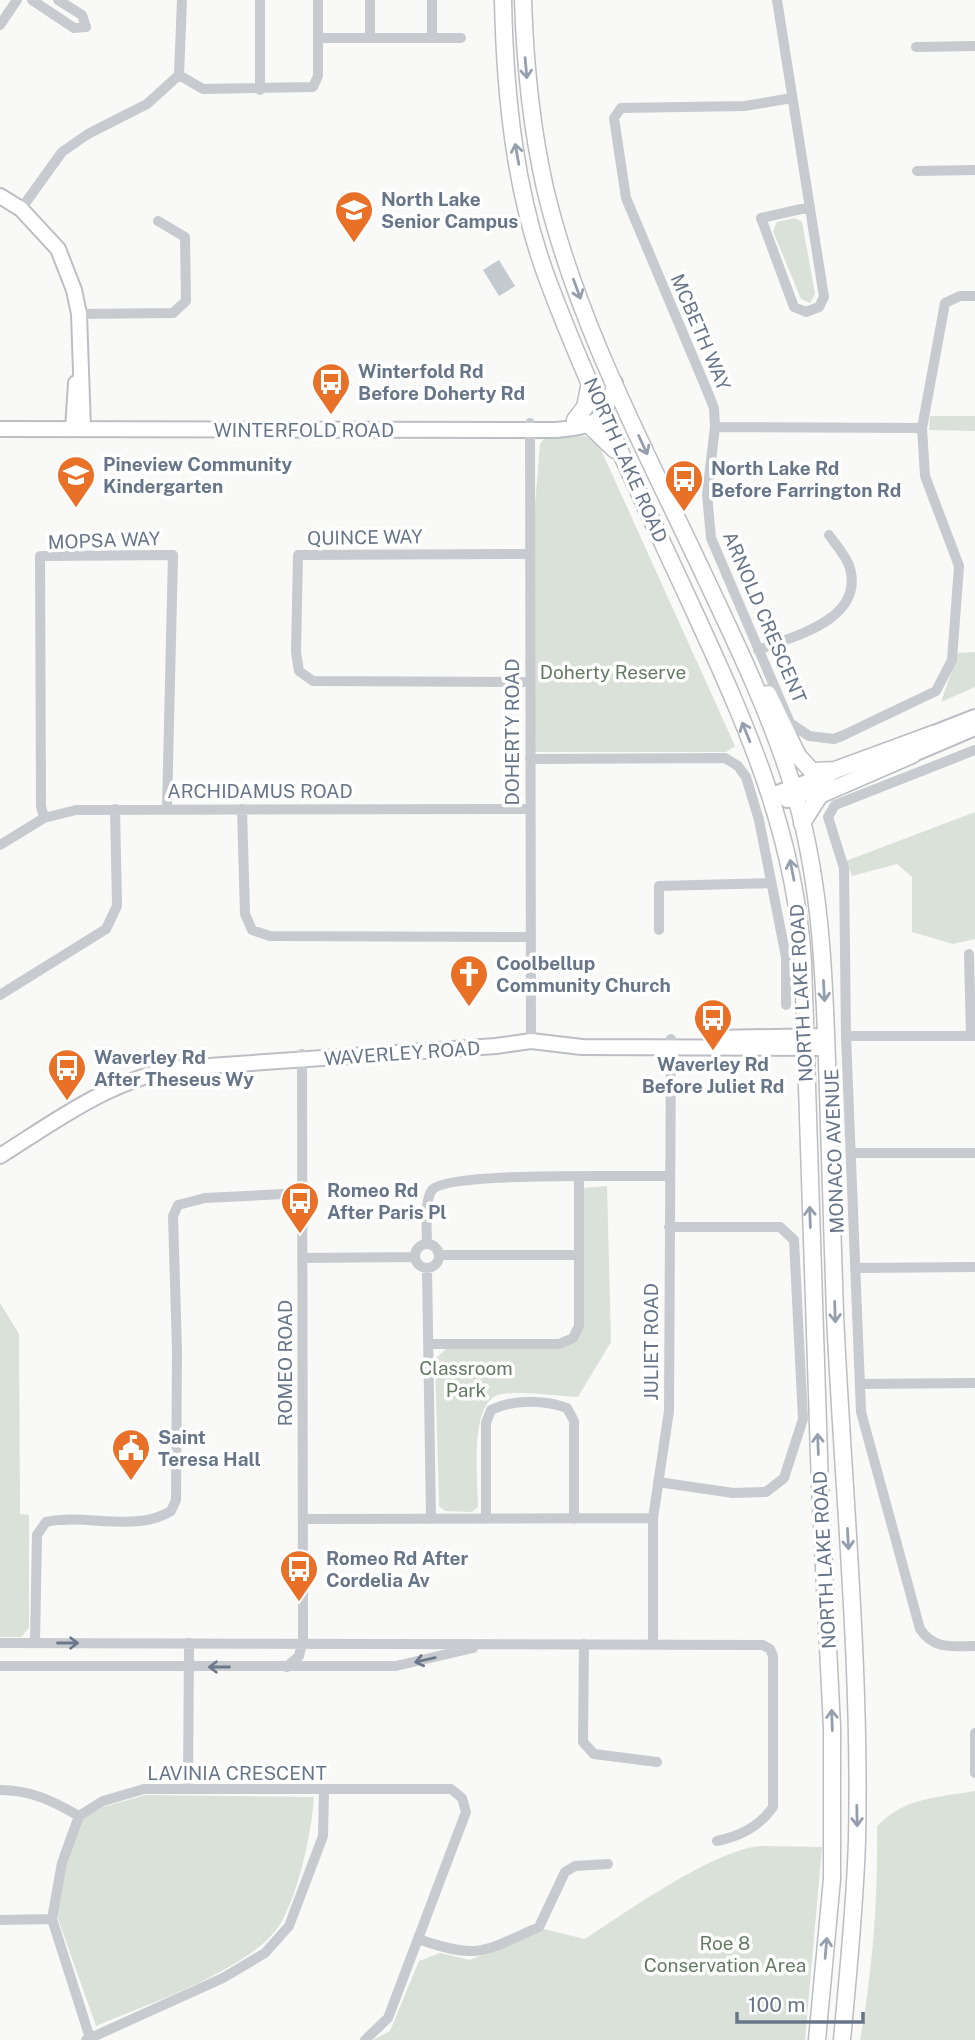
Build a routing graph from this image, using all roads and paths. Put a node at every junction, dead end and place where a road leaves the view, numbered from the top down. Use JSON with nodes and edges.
{"nodes":[{"id":1,"x":17,"y":0,"type":"edge"},
{"id":2,"x":32,"y":0,"type":"edge"},
{"id":3,"x":58,"y":0,"type":"edge"},
{"id":4,"x":181,"y":0,"type":"edge"},
{"id":5,"x":260,"y":0,"type":"edge"},
{"id":6,"x":318,"y":0,"type":"edge"},
{"id":7,"x":370,"y":0,"type":"edge"},
{"id":8,"x":432,"y":0,"type":"edge"},
{"id":9,"x":503,"y":0,"type":"edge"},
{"id":10,"x":523,"y":0,"type":"edge"},
{"id":11,"x":777,"y":0,"type":"edge"},
{"id":12,"x":0,"y":25,"type":"edge"},
{"id":13,"x":318,"y":38,"type":"junction"},
{"id":14,"x":370,"y":38,"type":"junction"},
{"id":15,"x":432,"y":38,"type":"junction"},
{"id":16,"x":461,"y":38,"type":"dead end"},
{"id":17,"x":975,"y":46,"type":"edge"},
{"id":18,"x":916,"y":47,"type":"dead end"},
{"id":19,"x":179,"y":75,"type":"junction"},
{"id":20,"x":260,"y":90,"type":"junction"},
{"id":21,"x":792,"y":98,"type":"junction"},
{"id":22,"x":975,"y":170,"type":"edge"},
{"id":23,"x":917,"y":171,"type":"dead end"},
{"id":24,"x":0,"y":196,"type":"edge"},
{"id":25,"x":810,"y":207,"type":"junction"},
{"id":26,"x":21,"y":209,"type":"junction"},
{"id":27,"x":158,"y":221,"type":"dead end"},
{"id":28,"x":975,"y":296,"type":"edge"},
{"id":29,"x":79,"y":314,"type":"junction"},
{"id":30,"x":590,"y":382,"type":"junction"},
{"id":31,"x":615,"y":383,"type":"junction"},
{"id":32,"x":605,"y":414,"type":"junction"},
{"id":33,"x":631,"y":419,"type":"junction"},
{"id":34,"x":0,"y":421,"type":"edge"},
{"id":35,"x":581,"y":422,"type":"junction"},
{"id":36,"x":78,"y":425,"type":"junction"},
{"id":37,"x":530,"y":426,"type":"junction"},
{"id":38,"x":715,"y":427,"type":"junction"},
{"id":39,"x":922,"y":428,"type":"junction"},
{"id":40,"x":0,"y":429,"type":"edge"},
{"id":41,"x":626,"y":462,"type":"junction"},
{"id":42,"x":829,"y":535,"type":"dead end"},
{"id":43,"x":530,"y":554,"type":"junction"},
{"id":44,"x":758,"y":650,"type":"junction"},
{"id":45,"x":743,"y":659,"type":"junction"},
{"id":46,"x":530,"y":682,"type":"junction"},
{"id":47,"x":975,"y":717,"type":"edge"},
{"id":48,"x":975,"y":727,"type":"edge"},
{"id":49,"x":933,"y":734,"type":"junction"},
{"id":50,"x":975,"y":750,"type":"edge"},
{"id":51,"x":912,"y":755,"type":"junction"},
{"id":52,"x":530,"y":760,"type":"junction"},
{"id":53,"x":795,"y":793,"type":"junction"},
{"id":54,"x":774,"y":799,"type":"junction"},
{"id":55,"x":167,"y":808,"type":"junction"},
{"id":56,"x":528,"y":808,"type":"junction"},
{"id":57,"x":115,"y":809,"type":"junction"},
{"id":58,"x":242,"y":809,"type":"junction"},
{"id":59,"x":44,"y":818,"type":"junction"},
{"id":60,"x":802,"y":822,"type":"junction"},
{"id":61,"x":0,"y":845,"type":"edge"},
{"id":62,"x":769,"y":883,"type":"junction"},
{"id":63,"x":659,"y":930,"type":"dead end"},
{"id":64,"x":530,"y":937,"type":"junction"},
{"id":65,"x":969,"y":954,"type":"dead end"},
{"id":66,"x":0,"y":995,"type":"edge"},
{"id":67,"x":786,"y":1005,"type":"dead end"},
{"id":68,"x":846,"y":1036,"type":"junction"},
{"id":69,"x":973,"y":1036,"type":"edge"},
{"id":70,"x":531,"y":1038,"type":"junction"},
{"id":71,"x":671,"y":1042,"type":"junction"},
{"id":72,"x":826,"y":1042,"type":"junction"},
{"id":73,"x":804,"y":1043,"type":"junction"},
{"id":74,"x":302,"y":1056,"type":"junction"},
{"id":75,"x":0,"y":1148,"type":"edge"},
{"id":76,"x":851,"y":1153,"type":"junction"},
{"id":77,"x":975,"y":1153,"type":"edge"},
{"id":78,"x":0,"y":1156,"type":"edge"},
{"id":79,"x":669,"y":1176,"type":"junction"},
{"id":80,"x":579,"y":1177,"type":"junction"},
{"id":81,"x":303,"y":1192,"type":"junction"},
{"id":82,"x":669,"y":1227,"type":"junction"},
{"id":83,"x":428,"y":1244,"type":"junction"},
{"id":84,"x":439,"y":1255,"type":"junction"},
{"id":85,"x":579,"y":1255,"type":"junction"},
{"id":86,"x":415,"y":1256,"type":"junction"},
{"id":87,"x":303,"y":1258,"type":"junction"},
{"id":88,"x":975,"y":1267,"type":"edge"},
{"id":89,"x":427,"y":1268,"type":"junction"},
{"id":90,"x":856,"y":1268,"type":"junction"},
{"id":91,"x":428,"y":1344,"type":"junction"},
{"id":92,"x":975,"y":1383,"type":"edge"},
{"id":93,"x":860,"y":1384,"type":"junction"},
{"id":94,"x":658,"y":1482,"type":"junction"},
{"id":95,"x":653,"y":1518,"type":"junction"},
{"id":96,"x":303,"y":1519,"type":"junction"},
{"id":97,"x":431,"y":1519,"type":"junction"},
{"id":98,"x":486,"y":1519,"type":"junction"},
{"id":99,"x":574,"y":1519,"type":"junction"},
{"id":100,"x":0,"y":1643,"type":"edge"},
{"id":101,"x":35,"y":1643,"type":"junction"},
{"id":102,"x":188,"y":1643,"type":"junction"},
{"id":103,"x":302,"y":1643,"type":"junction"},
{"id":104,"x":492,"y":1644,"type":"junction"},
{"id":105,"x":584,"y":1644,"type":"junction"},
{"id":106,"x":653,"y":1644,"type":"junction"},
{"id":107,"x":975,"y":1646,"type":"edge"},
{"id":108,"x":0,"y":1666,"type":"edge"},
{"id":109,"x":188,"y":1667,"type":"junction"},
{"id":110,"x":287,"y":1667,"type":"junction"},
{"id":111,"x":975,"y":1733,"type":"edge"},
{"id":112,"x":657,"y":1762,"type":"dead end"},
{"id":113,"x":975,"y":1773,"type":"edge"},
{"id":114,"x":188,"y":1789,"type":"junction"},
{"id":115,"x":0,"y":1790,"type":"edge"},
{"id":116,"x":324,"y":1790,"type":"junction"},
{"id":117,"x":79,"y":1816,"type":"junction"},
{"id":118,"x":717,"y":1841,"type":"dead end"},
{"id":119,"x":608,"y":1864,"type":"dead end"},
{"id":120,"x":52,"y":1919,"type":"junction"},
{"id":121,"x":0,"y":1920,"type":"edge"},
{"id":122,"x":418,"y":1940,"type":"junction"},
{"id":123,"x":88,"y":2039,"type":"edge"},
{"id":124,"x":365,"y":2040,"type":"edge"},
{"id":125,"x":817,"y":2040,"type":"edge"},
{"id":126,"x":842,"y":2040,"type":"edge"}],
"edges":[{"from":1,"to":12,"type":"street"},
{"from":2,"to":3,"type":"street"},
{"from":4,"to":19,"type":"street"},
{"from":5,"to":20,"type":"street"},
{"from":6,"to":13,"type":"street"},
{"from":7,"to":14,"type":"street"},
{"from":8,"to":15,"type":"street"},
{"from":30,"to":9,"type":"main road","name":"NORTH LAKE ROAD","one_way":true},
{"from":10,"to":31,"type":"main road","name":"NORTH LAKE ROAD","one_way":true},
{"from":11,"to":21,"type":"street"},
{"from":13,"to":14,"type":"street"},
{"from":13,"to":20,"type":"street"},
{"from":14,"to":15,"type":"street"},
{"from":15,"to":16,"type":"street"},
{"from":17,"to":18,"type":"street"},
{"from":19,"to":20,"type":"street"},
{"from":19,"to":26,"type":"street"},
{"from":21,"to":25,"type":"street"},
{"from":21,"to":38,"type":"street","name":"MCBETH WAY"},
{"from":22,"to":23,"type":"street"},
{"from":24,"to":26,"type":"street"},
{"from":25,"to":25,"type":"street"},
{"from":26,"to":29,"type":"street"},
{"from":27,"to":29,"type":"street"},
{"from":28,"to":39,"type":"street"},
{"from":29,"to":36,"type":"street"},
{"from":30,"to":32,"type":"main road","name":"NORTH LAKE ROAD"},
{"from":30,"to":35,"type":"main road"},
{"from":31,"to":32,"type":"street"},
{"from":31,"to":33,"type":"main road","name":"NORTH LAKE ROAD"},
{"from":32,"to":33,"type":"street","name":"WINTERFOLD ROAD"},
{"from":32,"to":35,"type":"street","name":"WINTERFOLD ROAD"},
{"from":32,"to":41,"type":"main road","name":"NORTH LAKE ROAD"},
{"from":33,"to":45,"type":"main road","name":"NORTH LAKE ROAD","one_way":true},
{"from":34,"to":36,"type":"street","name":"WINTERFOLD ROAD"},
{"from":35,"to":37,"type":"street","name":"WINTERFOLD ROAD"},
{"from":35,"to":41,"type":"main road"},
{"from":36,"to":37,"type":"street","name":"WINTERFOLD ROAD"},
{"from":36,"to":40,"type":"street","name":"WINTERFOLD ROAD"},
{"from":37,"to":43,"type":"street","name":"DOHERTY ROAD"},
{"from":38,"to":39,"type":"street"},
{"from":38,"to":44,"type":"street","name":"ARNOLD CRESCENT"},
{"from":39,"to":44,"type":"street","name":"ARNOLD CRESCENT"},
{"from":54,"to":41,"type":"main road","name":"NORTH LAKE ROAD","one_way":true},
{"from":42,"to":44,"type":"street"},
{"from":43,"to":46,"type":"street","name":"DOHERTY ROAD"},
{"from":43,"to":46,"type":"street","name":"QUINCE WAY"},
{"from":45,"to":49,"type":"main road"},
{"from":45,"to":53,"type":"main road","name":"NORTH LAKE ROAD"},
{"from":46,"to":52,"type":"street","name":"DOHERTY ROAD"},
{"from":47,"to":49,"type":"street"},
{"from":48,"to":51,"type":"street"},
{"from":49,"to":53,"type":"street"},
{"from":50,"to":68,"type":"street","name":"MONACO AVENUE"},
{"from":51,"to":53,"type":"street"},
{"from":51,"to":60,"type":"main road"},
{"from":52,"to":56,"type":"street","name":"DOHERTY ROAD"},
{"from":52,"to":62,"type":"street"},
{"from":53,"to":54,"type":"street"},
{"from":53,"to":60,"type":"main road","name":"NORTH LAKE ROAD"},
{"from":73,"to":54,"type":"main road","name":"NORTH LAKE ROAD","one_way":true},
{"from":55,"to":57,"type":"street","name":"ARCHIDAMUS ROAD"},
{"from":55,"to":58,"type":"street","name":"ARCHIDAMUS ROAD"},
{"from":55,"to":59,"type":"street","name":"MOPSA WAY"},
{"from":56,"to":58,"type":"street","name":"ARCHIDAMUS ROAD"},
{"from":56,"to":64,"type":"street","name":"DOHERTY ROAD"},
{"from":57,"to":59,"type":"street","name":"ARCHIDAMUS ROAD"},
{"from":57,"to":66,"type":"street"},
{"from":58,"to":64,"type":"street"},
{"from":59,"to":61,"type":"street","name":"ARCHIDAMUS ROAD"},
{"from":60,"to":72,"type":"main road","name":"NORTH LAKE ROAD","one_way":true},
{"from":62,"to":63,"type":"street"},
{"from":62,"to":67,"type":"street"},
{"from":64,"to":70,"type":"street","name":"DOHERTY ROAD"},
{"from":65,"to":69,"type":"street"},
{"from":68,"to":69,"type":"street"},
{"from":68,"to":76,"type":"street","name":"MONACO AVENUE"},
{"from":70,"to":71,"type":"street","name":"WAVERLEY ROAD"},
{"from":70,"to":74,"type":"street","name":"WAVERLEY ROAD"},
{"from":71,"to":73,"type":"street","name":"WAVERLEY ROAD"},
{"from":71,"to":79,"type":"street","name":"JULIET ROAD"},
{"from":72,"to":73,"type":"street","name":"WAVERLEY ROAD"},
{"from":72,"to":126,"type":"main road","name":"NORTH LAKE ROAD","one_way":true},
{"from":125,"to":73,"type":"main road","name":"NORTH LAKE ROAD","one_way":true},
{"from":74,"to":75,"type":"street","name":"WAVERLEY ROAD"},
{"from":74,"to":78,"type":"street","name":"WAVERLEY ROAD"},
{"from":74,"to":81,"type":"street","name":"ROMEO ROAD"},
{"from":76,"to":77,"type":"street"},
{"from":76,"to":90,"type":"street","name":"MONACO AVENUE"},
{"from":79,"to":80,"type":"street"},
{"from":79,"to":82,"type":"street","name":"JULIET ROAD"},
{"from":80,"to":83,"type":"street"},
{"from":80,"to":85,"type":"street"},
{"from":81,"to":87,"type":"street","name":"ROMEO ROAD"},
{"from":81,"to":101,"type":"street"},
{"from":82,"to":94,"type":"street","name":"JULIET ROAD"},
{"from":82,"to":94,"type":"street"},
{"from":83,"to":84,"type":"street"},
{"from":83,"to":86,"type":"street"},
{"from":84,"to":85,"type":"street"},
{"from":84,"to":89,"type":"street"},
{"from":85,"to":91,"type":"street"},
{"from":86,"to":87,"type":"street"},
{"from":86,"to":89,"type":"street"},
{"from":87,"to":96,"type":"street","name":"ROMEO ROAD"},
{"from":88,"to":90,"type":"street"},
{"from":89,"to":91,"type":"street"},
{"from":90,"to":93,"type":"street","name":"MONACO AVENUE"},
{"from":91,"to":97,"type":"street"},
{"from":92,"to":93,"type":"street"},
{"from":93,"to":107,"type":"street","name":"MONACO AVENUE"},
{"from":94,"to":95,"type":"street","name":"JULIET ROAD"},
{"from":95,"to":99,"type":"street"},
{"from":95,"to":106,"type":"street","name":"JULIET ROAD"},
{"from":96,"to":97,"type":"street"},
{"from":96,"to":103,"type":"street","name":"ROMEO ROAD"},
{"from":97,"to":98,"type":"street"},
{"from":98,"to":99,"type":"street"},
{"from":98,"to":99,"type":"street"},
{"from":100,"to":101,"type":"street"},
{"from":101,"to":102,"type":"street","one_way":true},
{"from":102,"to":103,"type":"street"},
{"from":102,"to":109,"type":"street"},
{"from":103,"to":104,"type":"street"},
{"from":103,"to":110,"type":"street"},
{"from":104,"to":105,"type":"street"},
{"from":104,"to":110,"type":"street","one_way":true},
{"from":105,"to":106,"type":"street"},
{"from":105,"to":112,"type":"street"},
{"from":106,"to":118,"type":"street"},
{"from":108,"to":109,"type":"street"},
{"from":110,"to":109,"type":"street","one_way":true},
{"from":109,"to":114,"type":"street"},
{"from":111,"to":113,"type":"street"},
{"from":114,"to":116,"type":"street","name":"LAVINIA CRESCENT"},
{"from":114,"to":117,"type":"street","name":"LAVINIA CRESCENT"},
{"from":115,"to":117,"type":"street"},
{"from":116,"to":122,"type":"street","name":"LAVINIA CRESCENT"},
{"from":116,"to":123,"type":"street"},
{"from":117,"to":120,"type":"street"},
{"from":119,"to":122,"type":"street"},
{"from":120,"to":121,"type":"street"},
{"from":120,"to":123,"type":"street"},
{"from":122,"to":124,"type":"street"}]}
